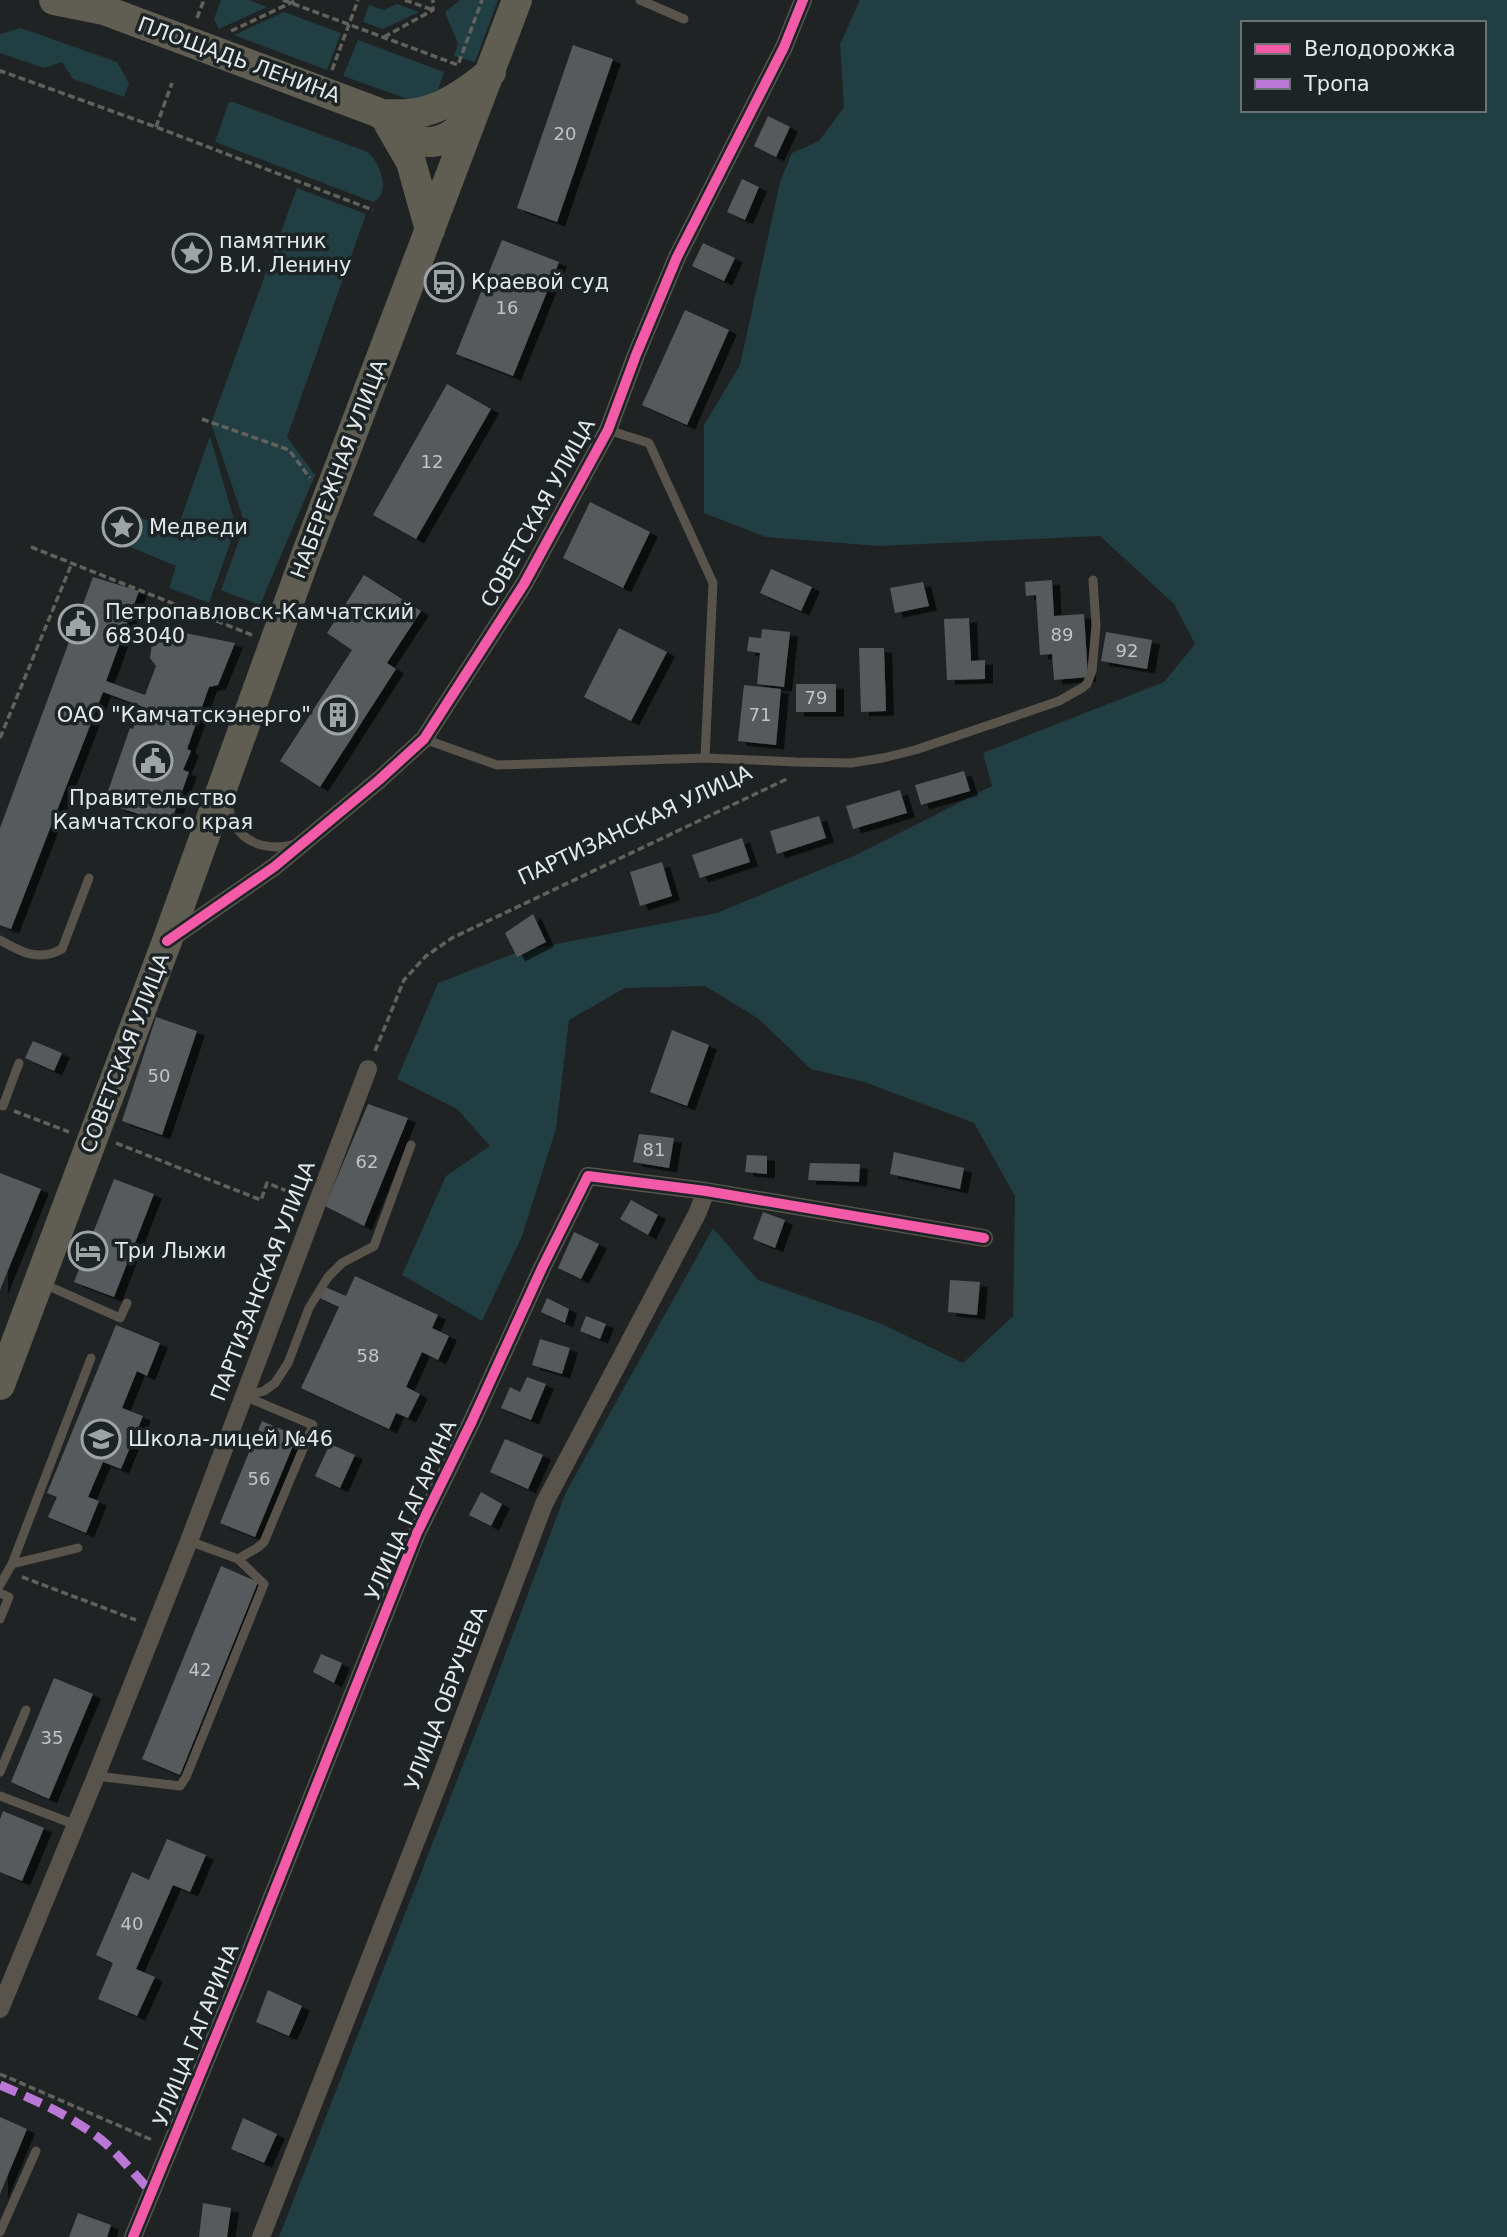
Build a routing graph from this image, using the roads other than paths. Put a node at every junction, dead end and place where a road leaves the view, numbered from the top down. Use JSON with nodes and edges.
{"nodes":[{"id":1,"x":54,"y":0,"type":"edge"},
{"id":2,"x":517,"y":0,"type":"edge"},
{"id":3,"x":640,"y":0,"type":"edge"},
{"id":4,"x":803,"y":0,"type":"edge"},
{"id":5,"x":684,"y":19,"type":"dead end"},
{"id":6,"x":491,"y":72,"type":"junction"},
{"id":7,"x":475,"y":113,"type":"junction"},
{"id":8,"x":382,"y":114,"type":"junction"},
{"id":9,"x":430,"y":230,"type":"junction"},
{"id":10,"x":608,"y":430,"type":"junction"},
{"id":11,"x":1093,"y":580,"type":"dead end"},
{"id":12,"x":424,"y":739,"type":"junction"},
{"id":13,"x":705,"y":758,"type":"junction"},
{"id":14,"x":223,"y":786,"type":"junction"},
{"id":15,"x":306,"y":840,"type":"junction"},
{"id":16,"x":89,"y":878,"type":"dead end"},
{"id":17,"x":0,"y":940,"type":"edge"},
{"id":18,"x":167,"y":941,"type":"junction"},
{"id":19,"x":19,"y":1063,"type":"dead end"},
{"id":20,"x":368,"y":1069,"type":"road end"},
{"id":21,"x":1,"y":1106,"type":"edge"},
{"id":22,"x":411,"y":1144,"type":"dead end"},
{"id":23,"x":706,"y":1191,"type":"junction"},
{"id":24,"x":984,"y":1238,"type":"dead end"},
{"id":25,"x":39,"y":1282,"type":"junction"},
{"id":26,"x":127,"y":1303,"type":"dead end"},
{"id":27,"x":91,"y":1358,"type":"dead end"},
{"id":28,"x":0,"y":1385,"type":"edge"},
{"id":29,"x":244,"y":1396,"type":"junction"},
{"id":30,"x":189,"y":1541,"type":"junction"},
{"id":31,"x":78,"y":1548,"type":"dead end"},
{"id":32,"x":238,"y":1559,"type":"junction"},
{"id":33,"x":10,"y":1568,"type":"junction"},
{"id":34,"x":0,"y":1585,"type":"edge"},
{"id":35,"x":0,"y":1593,"type":"edge"},
{"id":36,"x":0,"y":1619,"type":"edge"},
{"id":37,"x":26,"y":1710,"type":"dead end"},
{"id":38,"x":0,"y":1772,"type":"edge"},
{"id":39,"x":96,"y":1776,"type":"junction"},
{"id":40,"x":0,"y":1796,"type":"edge"},
{"id":41,"x":76,"y":1825,"type":"junction"},
{"id":42,"x":0,"y":2009,"type":"edge"},
{"id":43,"x":36,"y":2151,"type":"dead end"},
{"id":44,"x":0,"y":2232,"type":"edge"},
{"id":45,"x":133,"y":2237,"type":"edge"},
{"id":46,"x":261,"y":2237,"type":"edge"}],
"edges":[{"from":1,"to":8,"type":"main road","name":"ПЛОЩАДЬ ЛЕНИНА"},
{"from":2,"to":6,"type":"main road","name":"НАБЕРЕЖНАЯ УЛИЦА"},
{"from":3,"to":5,"type":"lane"},
{"from":4,"to":10,"type":"street","name":"СОВЕТСКАЯ УЛИЦА"},
{"from":6,"to":7,"type":"main road","name":"НАБЕРЕЖНАЯ УЛИЦА"},
{"from":6,"to":8,"type":"main road"},
{"from":7,"to":8,"type":"main road"},
{"from":7,"to":9,"type":"main road","name":"НАБЕРЕЖНАЯ УЛИЦА"},
{"from":8,"to":9,"type":"main road"},
{"from":9,"to":14,"type":"main road","name":"НАБЕРЕЖНАЯ УЛИЦА"},
{"from":10,"to":12,"type":"street","name":"СОВЕТСКАЯ УЛИЦА"},
{"from":10,"to":13,"type":"lane"},
{"from":11,"to":13,"type":"lane"},
{"from":12,"to":13,"type":"lane"},
{"from":12,"to":15,"type":"street","name":"СОВЕТСКАЯ УЛИЦА"},
{"from":14,"to":15,"type":"lane"},
{"from":14,"to":18,"type":"main road","name":"НАБЕРЕЖНАЯ УЛИЦА"},
{"from":15,"to":18,"type":"street","name":"СОВЕТСКАЯ УЛИЦА"},
{"from":16,"to":17,"type":"lane"},
{"from":18,"to":25,"type":"main road","name":"СОВЕТСКАЯ УЛИЦА"},
{"from":19,"to":21,"type":"lane"},
{"from":20,"to":29,"type":"street","name":"ПАРТИЗАНСКАЯ УЛИЦА"},
{"from":22,"to":29,"type":"lane"},
{"from":23,"to":24,"type":"street","name":"УЛИЦА ГАГАРИНА"},
{"from":23,"to":45,"type":"street","name":"УЛИЦА ГАГАРИНА"},
{"from":23,"to":46,"type":"street","name":"УЛИЦА ОБРУЧЕВА"},
{"from":25,"to":26,"type":"lane"},
{"from":25,"to":28,"type":"main road","name":"СОВЕТСКАЯ УЛИЦА"},
{"from":27,"to":33,"type":"lane"},
{"from":29,"to":30,"type":"street","name":"ПАРТИЗАНСКАЯ УЛИЦА"},
{"from":29,"to":32,"type":"lane"},
{"from":30,"to":32,"type":"lane"},
{"from":30,"to":39,"type":"street","name":"ПАРТИЗАНСКАЯ УЛИЦА"},
{"from":31,"to":33,"type":"lane"},
{"from":32,"to":39,"type":"lane"},
{"from":33,"to":34,"type":"lane"},
{"from":35,"to":36,"type":"lane"},
{"from":37,"to":38,"type":"lane"},
{"from":39,"to":41,"type":"street","name":"ПАРТИЗАНСКАЯ УЛИЦА"},
{"from":40,"to":41,"type":"lane"},
{"from":41,"to":42,"type":"street","name":"ПАРТИЗАНСКАЯ УЛИЦА"},
{"from":43,"to":44,"type":"lane"}]}
